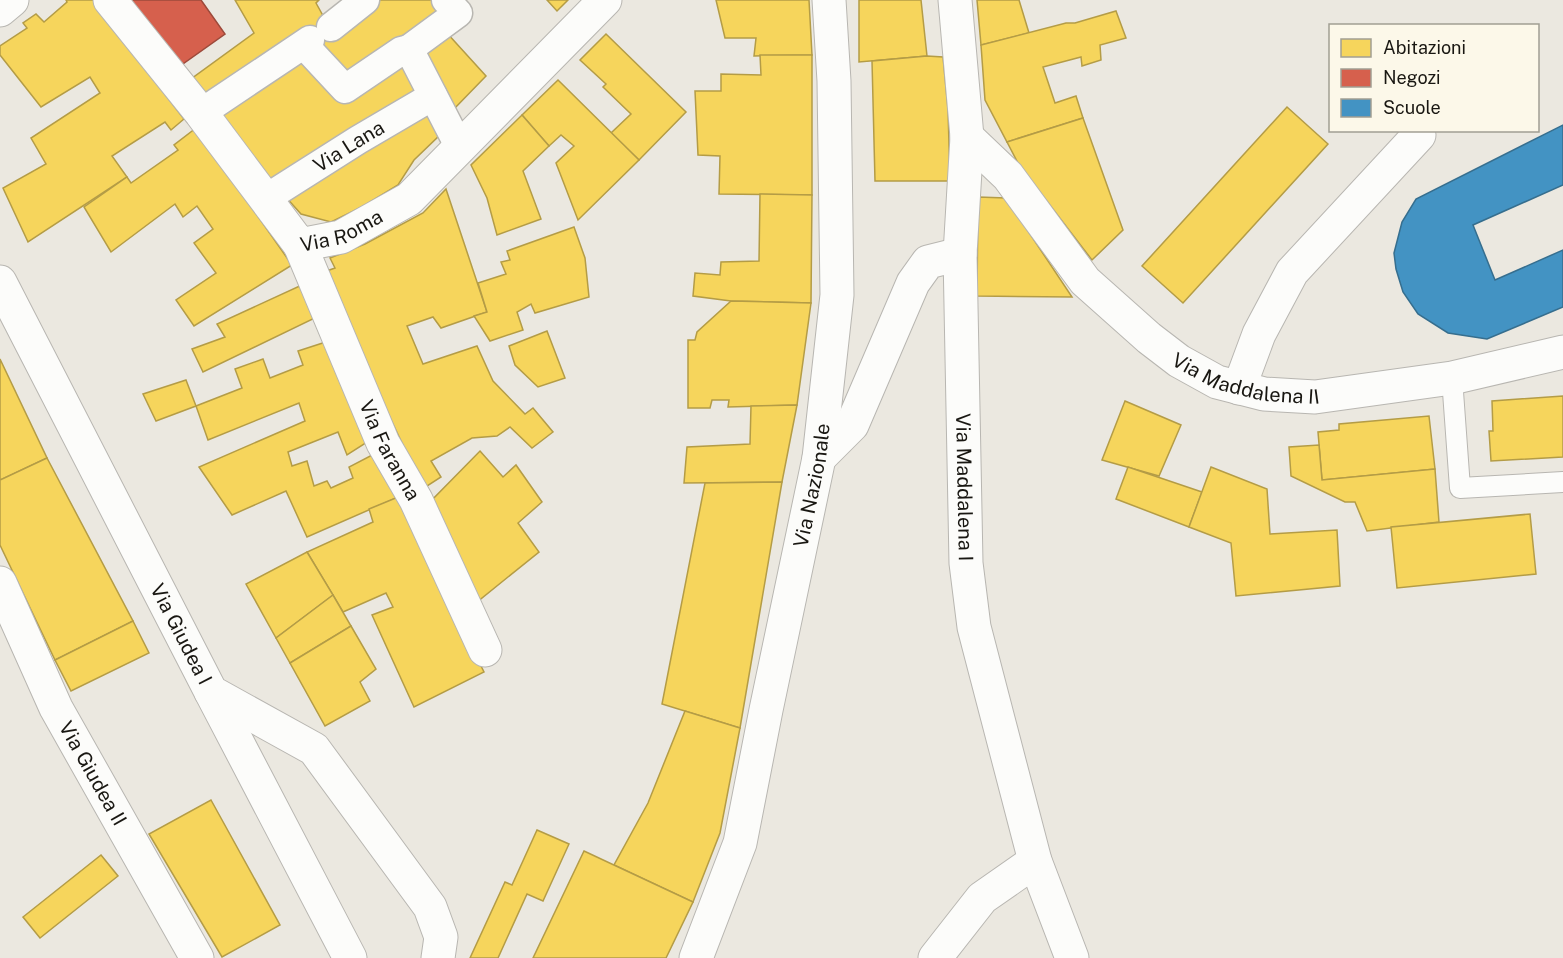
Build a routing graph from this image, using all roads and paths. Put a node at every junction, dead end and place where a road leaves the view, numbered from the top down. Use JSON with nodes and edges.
{"nodes":[{"id":1,"x":12,"y":0,"type":"edge"},
{"id":2,"x":110,"y":0,"type":"edge"},
{"id":3,"x":365,"y":0,"type":"edge"},
{"id":4,"x":605,"y":0,"type":"edge"},
{"id":5,"x":829,"y":0,"type":"edge"},
{"id":6,"x":955,"y":0,"type":"edge"},
{"id":7,"x":458,"y":4,"type":"edge"},
{"id":8,"x":0,"y":10,"type":"edge"},
{"id":9,"x":315,"y":37,"type":"junction"},
{"id":10,"x":409,"y":49,"type":"junction"},
{"id":11,"x":434,"y":96,"type":"junction"},
{"id":12,"x":201,"y":113,"type":"junction"},
{"id":13,"x":1419,"y":135,"type":"dead end"},
{"id":14,"x":967,"y":137,"type":"junction"},
{"id":15,"x":459,"y":146,"type":"junction"},
{"id":16,"x":265,"y":199,"type":"junction"},
{"id":17,"x":300,"y":245,"type":"junction"},
{"id":18,"x":960,"y":254,"type":"junction"},
{"id":19,"x":0,"y":282,"type":"edge"},
{"id":20,"x":1563,"y":352,"type":"edge"},
{"id":21,"x":1452,"y":378,"type":"junction"},
{"id":22,"x":1239,"y":388,"type":"junction"},
{"id":23,"x":819,"y":458,"type":"junction"},
{"id":24,"x":1563,"y":482,"type":"edge"},
{"id":25,"x":0,"y":584,"type":"edge"},
{"id":26,"x":484,"y":650,"type":"dead end"},
{"id":27,"x":211,"y":692,"type":"junction"},
{"id":28,"x":1035,"y":861,"type":"junction"},
{"id":29,"x":197,"y":958,"type":"edge"},
{"id":30,"x":350,"y":958,"type":"edge"},
{"id":31,"x":438,"y":958,"type":"edge"},
{"id":32,"x":696,"y":958,"type":"edge"},
{"id":33,"x":935,"y":958,"type":"edge"},
{"id":34,"x":1072,"y":958,"type":"edge"}],
"edges":[{"from":1,"to":8,"type":"street"},
{"from":2,"to":12,"type":"street","name":"Via Roma"},
{"from":3,"to":9,"type":"street"},
{"from":4,"to":15,"type":"street","name":"Via Roma"},
{"from":5,"to":23,"type":"street","name":"Via Nazionale"},
{"from":6,"to":14,"type":"street","name":"Via Maddalena I"},
{"from":7,"to":10,"type":"street"},
{"from":9,"to":10,"type":"street"},
{"from":9,"to":12,"type":"street"},
{"from":10,"to":11,"type":"street"},
{"from":11,"to":15,"type":"street"},
{"from":11,"to":16,"type":"street","name":"Via Lana"},
{"from":12,"to":16,"type":"street","name":"Via Roma"},
{"from":13,"to":22,"type":"street"},
{"from":14,"to":18,"type":"street","name":"Via Maddalena I"},
{"from":14,"to":22,"type":"street","name":"Via Maddalena II"},
{"from":15,"to":17,"type":"street","name":"Via Roma"},
{"from":16,"to":17,"type":"street","name":"Via Roma"},
{"from":17,"to":26,"type":"street","name":"Via Faranna"},
{"from":18,"to":23,"type":"street"},
{"from":18,"to":28,"type":"street","name":"Via Maddalena I"},
{"from":19,"to":27,"type":"street","name":"Via Giudea I"},
{"from":20,"to":21,"type":"street","name":"Via Maddalena II"},
{"from":21,"to":22,"type":"street","name":"Via Maddalena II"},
{"from":21,"to":24,"type":"lane"},
{"from":23,"to":32,"type":"street","name":"Via Nazionale"},
{"from":25,"to":29,"type":"street","name":"Via Giudea II"},
{"from":27,"to":30,"type":"street"},
{"from":27,"to":31,"type":"street","name":"Via Giudea I"},
{"from":28,"to":33,"type":"street"},
{"from":28,"to":34,"type":"street","name":"Via Maddalena I"}]}
